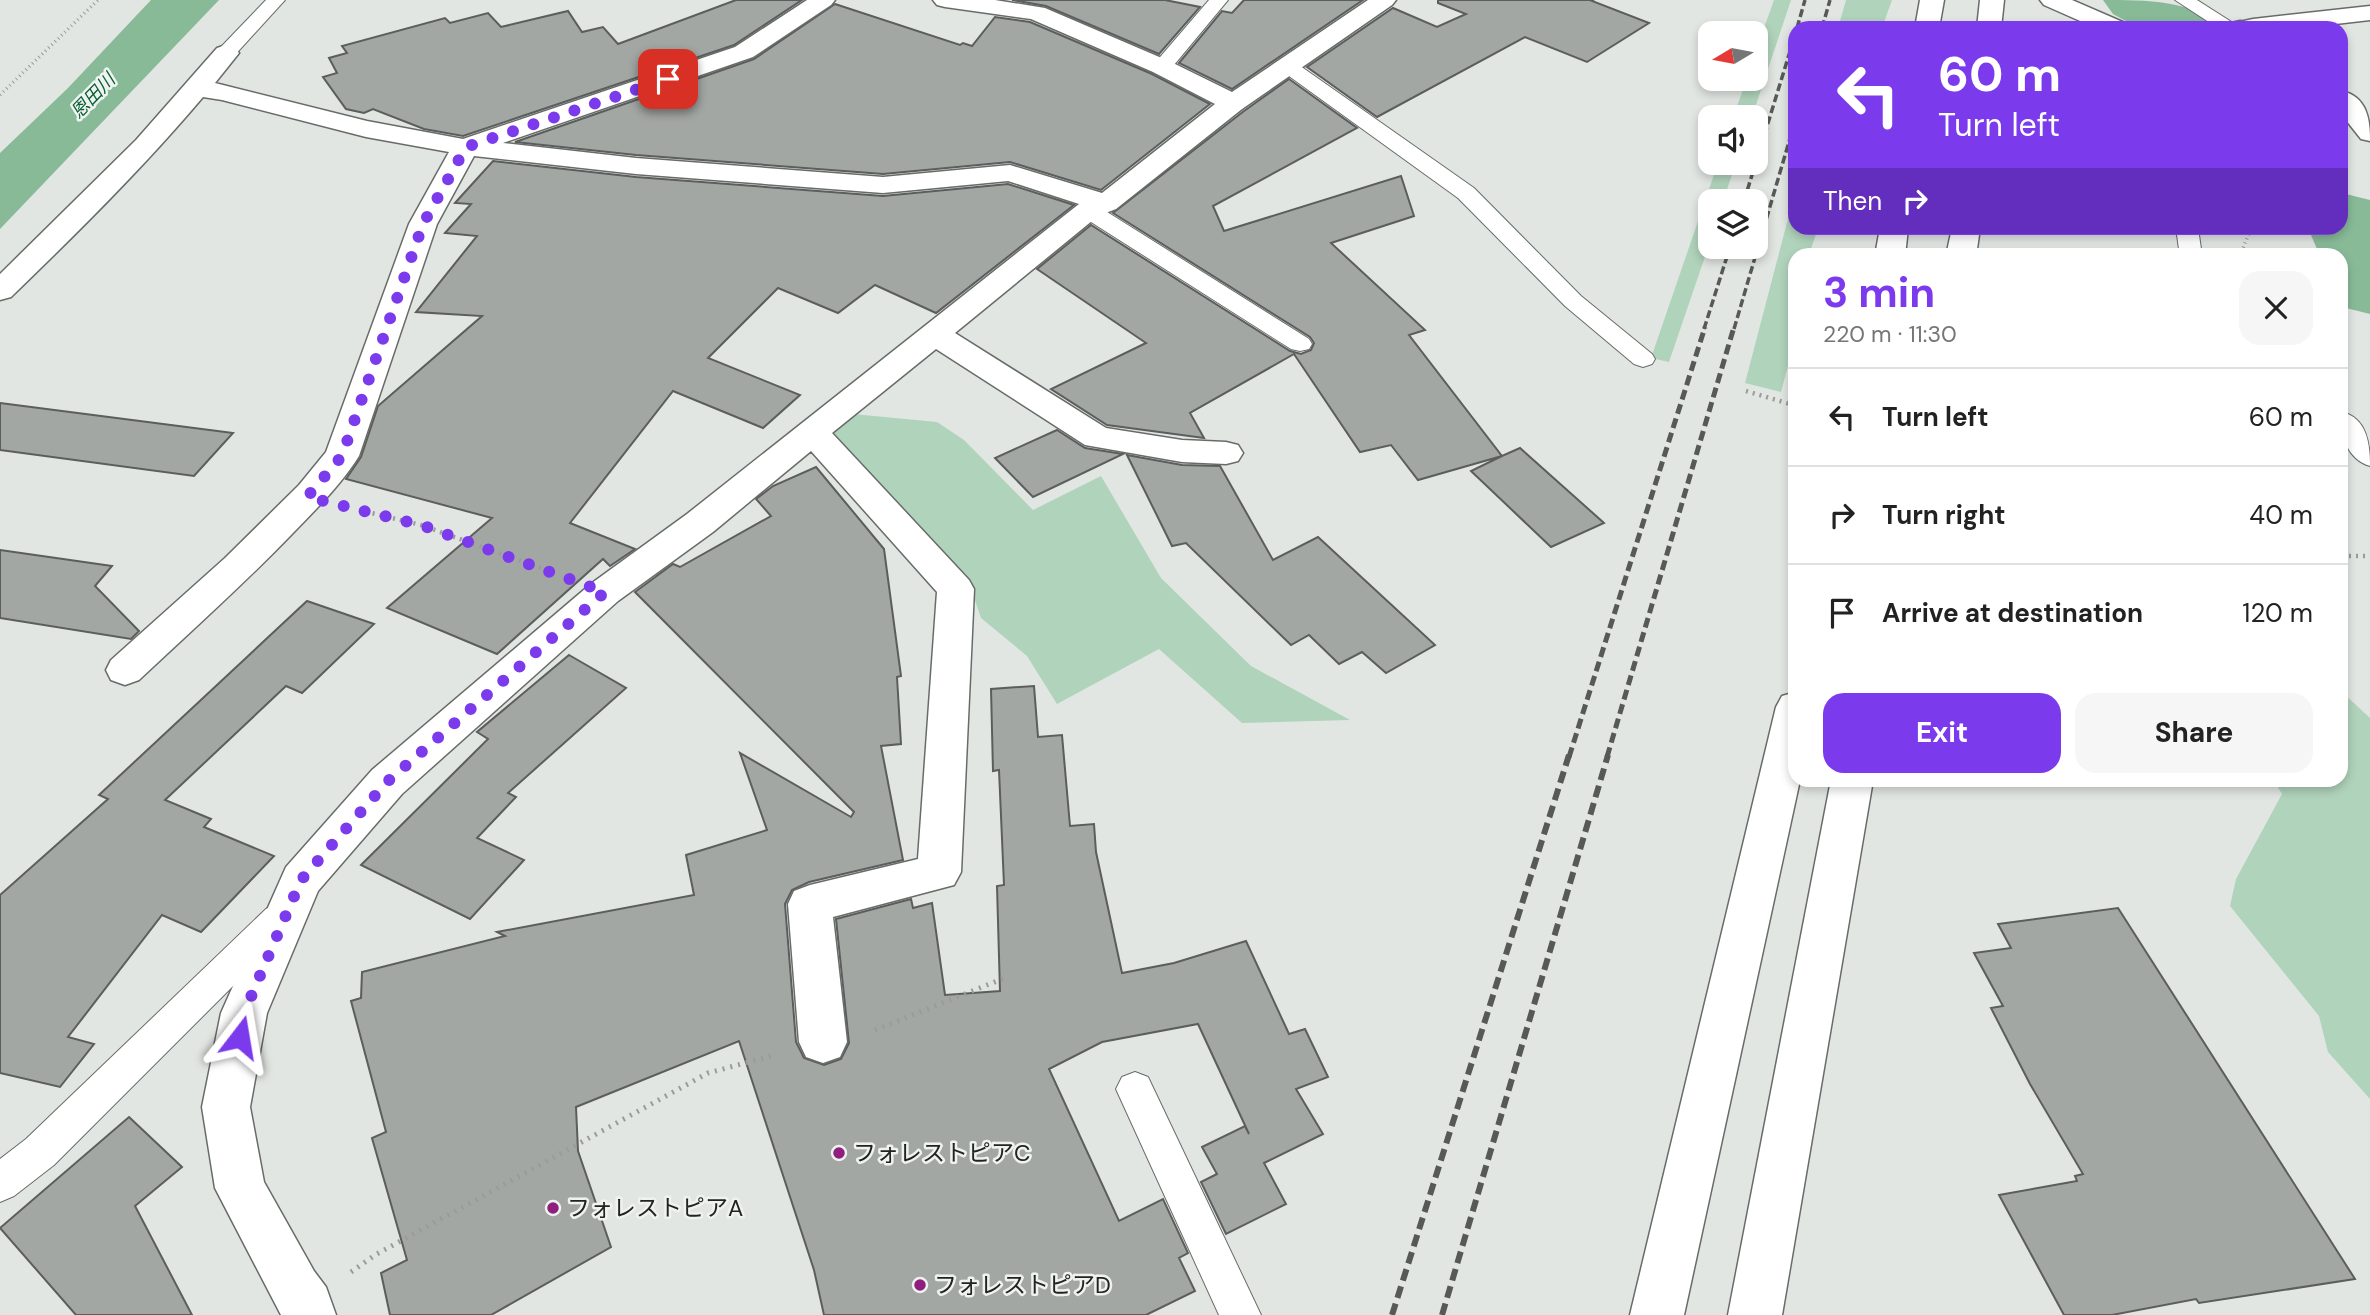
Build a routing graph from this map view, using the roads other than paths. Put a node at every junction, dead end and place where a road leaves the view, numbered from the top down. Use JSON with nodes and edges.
{"nodes":[{"id":1,"x":276,"y":0,"type":"edge"},
{"id":2,"x":823,"y":0,"type":"edge"},
{"id":3,"x":945,"y":0,"type":"edge"},
{"id":4,"x":1219,"y":0,"type":"edge"},
{"id":5,"x":1384,"y":0,"type":"edge"},
{"id":6,"x":1932,"y":0,"type":"edge"},
{"id":7,"x":1993,"y":0,"type":"edge"},
{"id":8,"x":2052,"y":0,"type":"edge"},
{"id":9,"x":2184,"y":0,"type":"edge"},
{"id":10,"x":2370,"y":13,"type":"edge"},
{"id":11,"x":1928,"y":21,"type":"edge"},
{"id":12,"x":1990,"y":21,"type":"edge"},
{"id":13,"x":2100,"y":21,"type":"edge"},
{"id":14,"x":2230,"y":21,"type":"edge"},
{"id":15,"x":2303,"y":21,"type":"edge"},
{"id":16,"x":226,"y":54,"type":"joint"},
{"id":17,"x":1163,"y":67,"type":"junction"},
{"id":18,"x":1289,"y":67,"type":"junction"},
{"id":19,"x":198,"y":89,"type":"junction"},
{"id":20,"x":1233,"y":103,"type":"junction"},
{"id":21,"x":2348,"y":106,"type":"edge"},
{"id":22,"x":2370,"y":133,"type":"edge"},
{"id":23,"x":466,"y":147,"type":"junction"},
{"id":24,"x":1097,"y":207,"type":"junction"},
{"id":25,"x":0,"y":290,"type":"edge"},
{"id":26,"x":934,"y":334,"type":"junction"},
{"id":27,"x":1300,"y":344,"type":"dead end"},
{"id":28,"x":1643,"y":359,"type":"dead end"},
{"id":29,"x":2348,"y":429,"type":"edge"},
{"id":30,"x":813,"y":433,"type":"junction"},
{"id":31,"x":1226,"y":453,"type":"dead end"},
{"id":32,"x":2370,"y":457,"type":"edge"},
{"id":33,"x":125,"y":670,"type":"dead end"},
{"id":34,"x":1788,"y":742,"type":"edge"},
{"id":35,"x":1851,"y":787,"type":"edge"},
{"id":36,"x":286,"y":911,"type":"junction"},
{"id":37,"x":823,"y":1042,"type":"road end"},
{"id":38,"x":1135,"y":1089,"type":"dead end"},
{"id":39,"x":40,"y":1152,"type":"junction"},
{"id":40,"x":0,"y":1154,"type":"edge"},
{"id":41,"x":0,"y":1183,"type":"edge"},
{"id":42,"x":309,"y":1315,"type":"edge"},
{"id":43,"x":1240,"y":1315,"type":"edge"},
{"id":44,"x":1657,"y":1315,"type":"edge"},
{"id":45,"x":1755,"y":1315,"type":"edge"}],
"edges":[{"from":1,"to":16,"type":"lane"},
{"from":2,"to":23,"type":"street"},
{"from":3,"to":17,"type":"street"},
{"from":4,"to":17,"type":"lane"},
{"from":5,"to":18,"type":"street"},
{"from":6,"to":11,"type":"street"},
{"from":7,"to":12,"type":"street"},
{"from":8,"to":13,"type":"street"},
{"from":9,"to":14,"type":"lane"},
{"from":10,"to":15,"type":"street"},
{"from":16,"to":19,"type":"street"},
{"from":17,"to":20,"type":"street"},
{"from":18,"to":20,"type":"street"},
{"from":18,"to":28,"type":"lane"},
{"from":19,"to":23,"type":"street"},
{"from":19,"to":25,"type":"street"},
{"from":20,"to":24,"type":"street"},
{"from":21,"to":22,"type":"street"},
{"from":23,"to":24,"type":"street"},
{"from":23,"to":33,"type":"street"},
{"from":24,"to":26,"type":"street"},
{"from":24,"to":27,"type":"lane"},
{"from":26,"to":30,"type":"street"},
{"from":26,"to":31,"type":"street"},
{"from":29,"to":32,"type":"lane"},
{"from":30,"to":36,"type":"street"},
{"from":30,"to":37,"type":"street"},
{"from":34,"to":44,"type":"street"},
{"from":35,"to":45,"type":"street"},
{"from":36,"to":39,"type":"lane"},
{"from":36,"to":42,"type":"street"},
{"from":38,"to":43,"type":"lane"},
{"from":39,"to":40,"type":"lane"},
{"from":39,"to":41,"type":"lane"}]}
